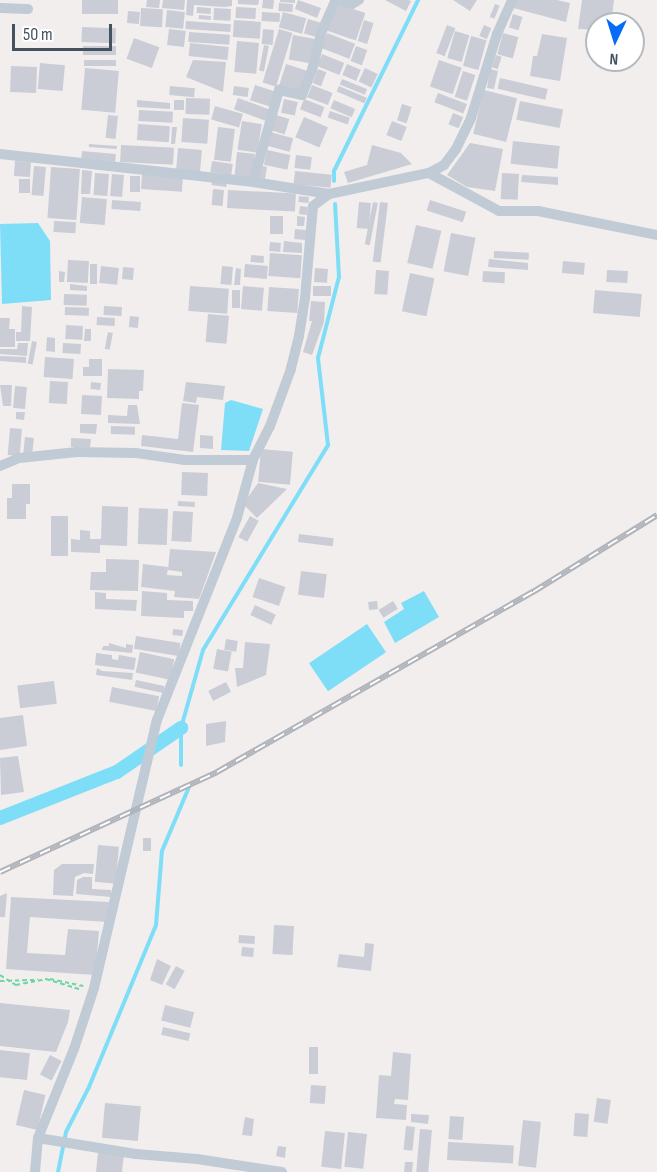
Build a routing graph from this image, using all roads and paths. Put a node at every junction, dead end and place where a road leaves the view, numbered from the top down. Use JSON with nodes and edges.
{"nodes":[{"id":1,"x":358,"y":0,"type":"edge"},
{"id":2,"x":512,"y":0,"type":"edge"},
{"id":3,"x":0,"y":8,"type":"edge"},
{"id":4,"x":28,"y":9,"type":"dead end"},
{"id":5,"x":0,"y":154,"type":"edge"},
{"id":6,"x":429,"y":173,"type":"junction"},
{"id":7,"x":254,"y":182,"type":"junction"},
{"id":8,"x":329,"y":194,"type":"junction"},
{"id":9,"x":657,"y":235,"type":"edge"},
{"id":10,"x":253,"y":460,"type":"junction"},
{"id":11,"x":0,"y":466,"type":"edge"},
{"id":12,"x":0,"y":975,"type":"edge"},
{"id":13,"x":46,"y":980,"type":"junction"},
{"id":14,"x":0,"y":981,"type":"edge"},
{"id":15,"x":93,"y":991,"type":"junction"},
{"id":16,"x":38,"y":1138,"type":"junction"},
{"id":17,"x":35,"y":1172,"type":"edge"},
{"id":18,"x":282,"y":1172,"type":"edge"}],
"edges":[{"from":1,"to":7,"type":"street"},
{"from":2,"to":6,"type":"street"},
{"from":3,"to":4,"type":"street"},
{"from":5,"to":7,"type":"street"},
{"from":6,"to":8,"type":"street"},
{"from":6,"to":9,"type":"street"},
{"from":7,"to":8,"type":"street"},
{"from":8,"to":10,"type":"street"},
{"from":10,"to":11,"type":"street"},
{"from":10,"to":15,"type":"street"},
{"from":12,"to":13,"type":"path"},
{"from":13,"to":14,"type":"path"},
{"from":13,"to":15,"type":"path"},
{"from":13,"to":15,"type":"path"},
{"from":15,"to":16,"type":"street"},
{"from":16,"to":17,"type":"street"},
{"from":16,"to":18,"type":"street"}]}
